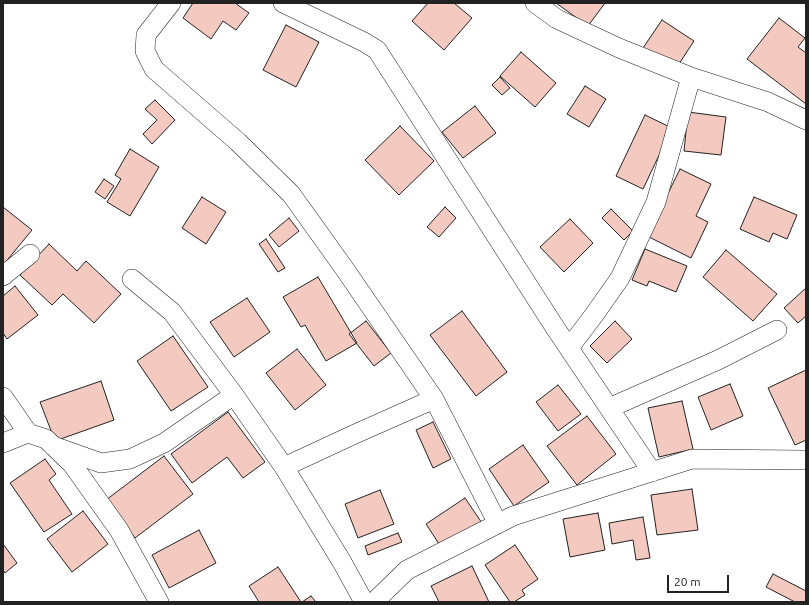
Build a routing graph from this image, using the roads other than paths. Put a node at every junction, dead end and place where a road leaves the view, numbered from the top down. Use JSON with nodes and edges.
{"nodes":[{"id":1,"x":171,"y":3,"type":"edge"},
{"id":2,"x":283,"y":3,"type":"edge"},
{"id":3,"x":535,"y":3,"type":"edge"},
{"id":4,"x":691,"y":77,"type":"junction"},
{"id":5,"x":806,"y":120,"type":"edge"},
{"id":6,"x":30,"y":254,"type":"dead end"},
{"id":7,"x":3,"y":276,"type":"edge"},
{"id":8,"x":132,"y":279,"type":"dead end"},
{"id":9,"x":777,"y":330,"type":"dead end"},
{"id":10,"x":569,"y":348,"type":"junction"},
{"id":11,"x":234,"y":394,"type":"junction"},
{"id":12,"x":3,"y":398,"type":"edge"},
{"id":13,"x":434,"y":399,"type":"junction"},
{"id":14,"x":609,"y":408,"type":"junction"},
{"id":15,"x":28,"y":433,"type":"junction"},
{"id":16,"x":3,"y":443,"type":"edge"},
{"id":17,"x":53,"y":446,"type":"junction"},
{"id":18,"x":806,"y":460,"type":"edge"},
{"id":19,"x":284,"y":467,"type":"junction"},
{"id":20,"x":652,"y":472,"type":"junction"},
{"id":21,"x":498,"y":524,"type":"junction"},
{"id":22,"x":159,"y":602,"type":"edge"},
{"id":23,"x":364,"y":602,"type":"edge"},
{"id":24,"x":374,"y":602,"type":"edge"}],
"edges":[{"from":1,"to":13,"type":"street"},
{"from":2,"to":10,"type":"street"},
{"from":3,"to":4,"type":"street"},
{"from":4,"to":5,"type":"street"},
{"from":4,"to":10,"type":"street"},
{"from":6,"to":7,"type":"street"},
{"from":8,"to":11,"type":"street"},
{"from":9,"to":14,"type":"street"},
{"from":10,"to":14,"type":"street"},
{"from":11,"to":17,"type":"street"},
{"from":11,"to":19,"type":"street"},
{"from":12,"to":15,"type":"street"},
{"from":13,"to":19,"type":"street"},
{"from":13,"to":21,"type":"street"},
{"from":14,"to":20,"type":"street"},
{"from":15,"to":16,"type":"street"},
{"from":15,"to":17,"type":"street"},
{"from":17,"to":22,"type":"street"},
{"from":18,"to":20,"type":"street"},
{"from":19,"to":23,"type":"street"},
{"from":20,"to":21,"type":"street"},
{"from":21,"to":24,"type":"street"}]}
